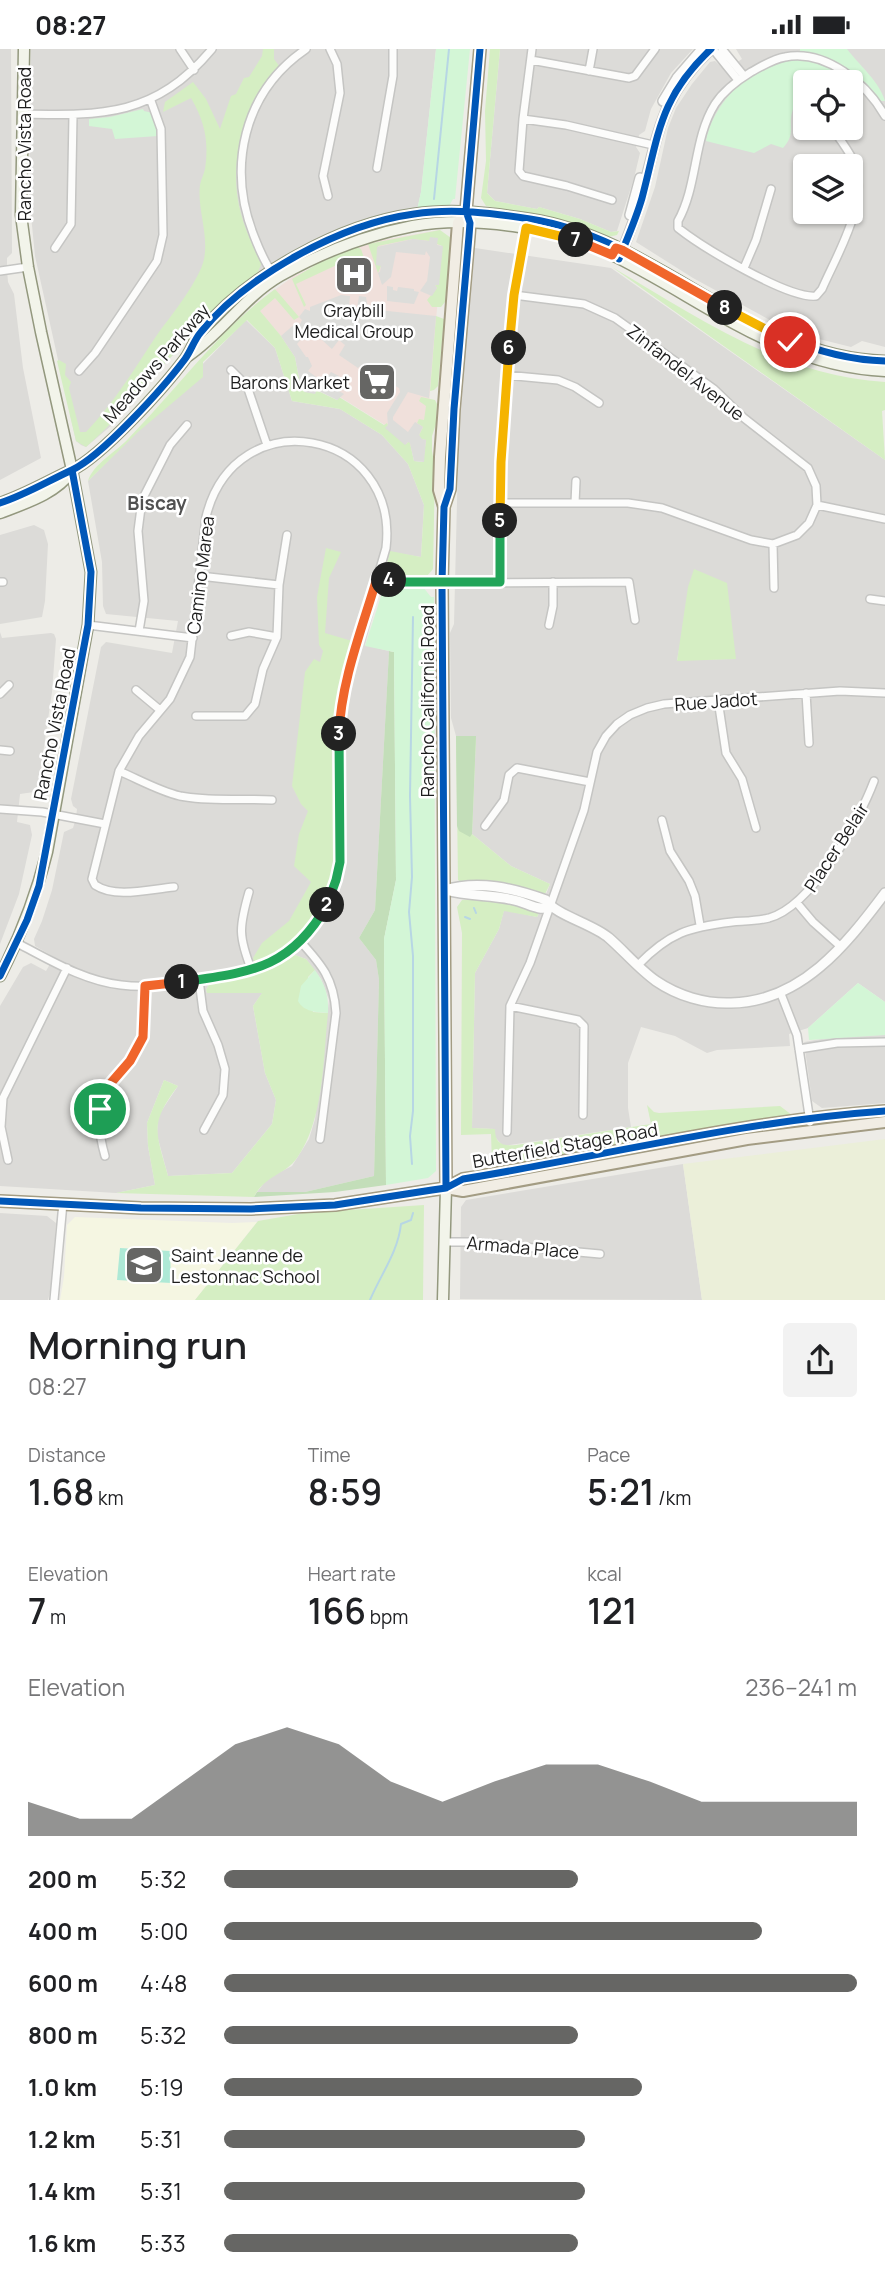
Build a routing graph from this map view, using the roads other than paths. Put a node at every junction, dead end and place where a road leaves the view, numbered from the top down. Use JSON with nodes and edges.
{"nodes":[{"id":1,"x":24,"y":49,"type":"edge"},
{"id":2,"x":180,"y":49,"type":"edge"},
{"id":3,"x":212,"y":49,"type":"edge"},
{"id":4,"x":306,"y":49,"type":"edge"},
{"id":5,"x":330,"y":49,"type":"edge"},
{"id":6,"x":393,"y":49,"type":"edge"},
{"id":7,"x":480,"y":49,"type":"edge"},
{"id":8,"x":532,"y":49,"type":"edge"},
{"id":9,"x":593,"y":49,"type":"edge"},
{"id":10,"x":655,"y":49,"type":"edge"},
{"id":11,"x":702,"y":49,"type":"edge"},
{"id":12,"x":712,"y":49,"type":"edge"},
{"id":13,"x":722,"y":49,"type":"edge"},
{"id":14,"x":531,"y":60,"type":"junction"},
{"id":15,"x":841,"y":70,"type":"edge"},
{"id":16,"x":194,"y":71,"type":"junction"},
{"id":17,"x":589,"y":71,"type":"junction"},
{"id":18,"x":741,"y":78,"type":"junction"},
{"id":19,"x":863,"y":88,"type":"edge"},
{"id":20,"x":150,"y":101,"type":"junction"},
{"id":21,"x":22,"y":114,"type":"junction"},
{"id":22,"x":885,"y":114,"type":"edge"},
{"id":23,"x":73,"y":116,"type":"junction"},
{"id":24,"x":523,"y":119,"type":"junction"},
{"id":25,"x":840,"y":140,"type":"edge"},
{"id":26,"x":651,"y":145,"type":"junction"},
{"id":27,"x":377,"y":168,"type":"dead end"},
{"id":28,"x":771,"y":189,"type":"dead end"},
{"id":29,"x":328,"y":196,"type":"dead end"},
{"id":30,"x":612,"y":200,"type":"dead end"},
{"id":31,"x":466,"y":211,"type":"junction"},
{"id":32,"x":464,"y":223,"type":"junction"},
{"id":33,"x":527,"y":223,"type":"junction"},
{"id":34,"x":54,"y":248,"type":"dead end"},
{"id":35,"x":617,"y":253,"type":"junction"},
{"id":36,"x":28,"y":267,"type":"junction"},
{"id":37,"x":744,"y":268,"type":"junction"},
{"id":38,"x":0,"y":271,"type":"edge"},
{"id":39,"x":274,"y":274,"type":"junction"},
{"id":40,"x":514,"y":295,"type":"junction"},
{"id":41,"x":885,"y":361,"type":"edge"},
{"id":42,"x":231,"y":370,"type":"dead end"},
{"id":43,"x":79,"y":371,"type":"dead end"},
{"id":44,"x":885,"y":371,"type":"edge"},
{"id":45,"x":506,"y":375,"type":"junction"},
{"id":46,"x":443,"y":396,"type":"junction"},
{"id":47,"x":600,"y":403,"type":"dead end"},
{"id":48,"x":187,"y":425,"type":"dead end"},
{"id":49,"x":267,"y":445,"type":"junction"},
{"id":50,"x":452,"y":457,"type":"junction"},
{"id":51,"x":72,"y":470,"type":"junction"},
{"id":52,"x":576,"y":481,"type":"dead end"},
{"id":53,"x":0,"y":503,"type":"edge"},
{"id":54,"x":500,"y":503,"type":"junction"},
{"id":55,"x":575,"y":503,"type":"junction"},
{"id":56,"x":817,"y":505,"type":"junction"},
{"id":57,"x":444,"y":507,"type":"junction"},
{"id":58,"x":0,"y":513,"type":"edge"},
{"id":59,"x":885,"y":519,"type":"edge"},
{"id":60,"x":287,"y":535,"type":"dead end"},
{"id":61,"x":773,"y":544,"type":"junction"},
{"id":62,"x":200,"y":576,"type":"junction"},
{"id":63,"x":377,"y":578,"type":"junction"},
{"id":64,"x":500,"y":582,"type":"junction"},
{"id":65,"x":554,"y":582,"type":"junction"},
{"id":66,"x":442,"y":583,"type":"junction"},
{"id":67,"x":279,"y":585,"type":"junction"},
{"id":68,"x":774,"y":588,"type":"dead end"},
{"id":69,"x":870,"y":599,"type":"dead end"},
{"id":70,"x":885,"y":601,"type":"edge"},
{"id":71,"x":635,"y":620,"type":"dead end"},
{"id":72,"x":89,"y":625,"type":"junction"},
{"id":73,"x":549,"y":625,"type":"dead end"},
{"id":74,"x":139,"y":631,"type":"junction"},
{"id":75,"x":231,"y":636,"type":"dead end"},
{"id":76,"x":277,"y":637,"type":"junction"},
{"id":77,"x":193,"y":638,"type":"junction"},
{"id":78,"x":9,"y":685,"type":"dead end"},
{"id":79,"x":136,"y":689,"type":"dead end"},
{"id":80,"x":806,"y":693,"type":"junction"},
{"id":81,"x":885,"y":693,"type":"edge"},
{"id":82,"x":0,"y":694,"type":"edge"},
{"id":83,"x":718,"y":700,"type":"junction"},
{"id":84,"x":160,"y":710,"type":"junction"},
{"id":85,"x":196,"y":716,"type":"dead end"},
{"id":86,"x":809,"y":743,"type":"dead end"},
{"id":87,"x":0,"y":750,"type":"edge"},
{"id":88,"x":10,"y":751,"type":"dead end"},
{"id":89,"x":119,"y":771,"type":"junction"},
{"id":90,"x":874,"y":781,"type":"dead end"},
{"id":91,"x":590,"y":782,"type":"junction"},
{"id":92,"x":272,"y":800,"type":"dead end"},
{"id":93,"x":0,"y":809,"type":"edge"},
{"id":94,"x":53,"y":814,"type":"junction"},
{"id":95,"x":662,"y":820,"type":"dead end"},
{"id":96,"x":105,"y":824,"type":"junction"},
{"id":97,"x":485,"y":825,"type":"dead end"},
{"id":98,"x":756,"y":828,"type":"dead end"},
{"id":99,"x":174,"y":887,"type":"dead end"},
{"id":100,"x":444,"y":890,"type":"junction"},
{"id":101,"x":249,"y":892,"type":"dead end"},
{"id":102,"x":885,"y":893,"type":"edge"},
{"id":103,"x":797,"y":903,"type":"junction"},
{"id":104,"x":550,"y":907,"type":"junction"},
{"id":105,"x":700,"y":925,"type":"junction"},
{"id":106,"x":300,"y":941,"type":"junction"},
{"id":107,"x":17,"y":943,"type":"junction"},
{"id":108,"x":840,"y":946,"type":"junction"},
{"id":109,"x":638,"y":965,"type":"junction"},
{"id":110,"x":67,"y":968,"type":"junction"},
{"id":111,"x":252,"y":971,"type":"junction"},
{"id":112,"x":0,"y":976,"type":"edge"},
{"id":113,"x":199,"y":980,"type":"junction"},
{"id":114,"x":145,"y":986,"type":"junction"},
{"id":115,"x":781,"y":994,"type":"junction"},
{"id":116,"x":510,"y":1006,"type":"junction"},
{"id":117,"x":885,"y":1042,"type":"edge"},
{"id":118,"x":799,"y":1049,"type":"junction"},
{"id":119,"x":885,"y":1111,"type":"edge"},
{"id":120,"x":583,"y":1115,"type":"dead end"},
{"id":121,"x":885,"y":1122,"type":"edge"},
{"id":122,"x":810,"y":1124,"type":"junction"},
{"id":123,"x":204,"y":1131,"type":"dead end"},
{"id":124,"x":507,"y":1132,"type":"dead end"},
{"id":125,"x":320,"y":1139,"type":"dead end"},
{"id":126,"x":105,"y":1156,"type":"dead end"},
{"id":127,"x":9,"y":1160,"type":"dead end"},
{"id":128,"x":446,"y":1188,"type":"junction"},
{"id":129,"x":0,"y":1201,"type":"edge"},
{"id":130,"x":63,"y":1203,"type":"junction"},
{"id":131,"x":445,"y":1242,"type":"junction"},
{"id":132,"x":600,"y":1254,"type":"dead end"},
{"id":133,"x":54,"y":1300,"type":"edge"},
{"id":134,"x":443,"y":1300,"type":"edge"}],
"edges":[{"from":1,"to":21,"type":"main road","name":"Rancho Vista Road"},
{"from":2,"to":16,"type":"street"},
{"from":3,"to":16,"type":"street"},
{"from":4,"to":39,"type":"street"},
{"from":5,"to":29,"type":"street"},
{"from":6,"to":27,"type":"street"},
{"from":7,"to":31,"type":"main road","name":"Rancho California Road"},
{"from":8,"to":14,"type":"street"},
{"from":9,"to":17,"type":"street"},
{"from":10,"to":17,"type":"street"},
{"from":11,"to":26,"type":"street"},
{"from":12,"to":18,"type":"street"},
{"from":12,"to":26,"type":"street"},
{"from":13,"to":18,"type":"street"},
{"from":14,"to":17,"type":"street"},
{"from":14,"to":24,"type":"street"},
{"from":15,"to":18,"type":"street"},
{"from":16,"to":20,"type":"street"},
{"from":18,"to":37,"type":"street"},
{"from":19,"to":22,"type":"street"},
{"from":20,"to":23,"type":"street"},
{"from":20,"to":43,"type":"street"},
{"from":21,"to":23,"type":"street"},
{"from":21,"to":36,"type":"main road","name":"Rancho Vista Road"},
{"from":23,"to":34,"type":"street"},
{"from":24,"to":26,"type":"street"},
{"from":24,"to":30,"type":"street"},
{"from":25,"to":37,"type":"street"},
{"from":26,"to":35,"type":"street"},
{"from":28,"to":37,"type":"street"},
{"from":31,"to":32,"type":"main road","name":"Rancho California Road"},
{"from":31,"to":33,"type":"main road","name":"Meadows Parkway"},
{"from":31,"to":39,"type":"main road","name":"Meadows Parkway"},
{"from":32,"to":33,"type":"main road","name":"Meadows Parkway"},
{"from":32,"to":39,"type":"main road","name":"Meadows Parkway"},
{"from":32,"to":46,"type":"main road","name":"Rancho California Road"},
{"from":32,"to":50,"type":"main road","name":"Rancho California Road"},
{"from":33,"to":35,"type":"main road","name":"Meadows Parkway"},
{"from":33,"to":40,"type":"street"},
{"from":35,"to":41,"type":"main road","name":"Meadows Parkway"},
{"from":35,"to":44,"type":"main road","name":"Meadows Parkway"},
{"from":36,"to":38,"type":"street"},
{"from":36,"to":51,"type":"main road","name":"Rancho Vista Road"},
{"from":39,"to":51,"type":"main road","name":"Meadows Parkway"},
{"from":40,"to":45,"type":"street"},
{"from":40,"to":56,"type":"street","name":"Zinfandel Avenue"},
{"from":42,"to":49,"type":"street"},
{"from":45,"to":47,"type":"street"},
{"from":45,"to":54,"type":"street"},
{"from":46,"to":50,"type":"main road"},
{"from":46,"to":57,"type":"main road","name":"Rancho California Road"},
{"from":48,"to":74,"type":"street"},
{"from":49,"to":62,"type":"street","name":"Camino Marea"},
{"from":49,"to":63,"type":"street","name":"Camino Marea"},
{"from":50,"to":57,"type":"main road","name":"Rancho California Road"},
{"from":51,"to":53,"type":"main road","name":"Meadows Parkway"},
{"from":51,"to":58,"type":"main road","name":"Meadows Parkway"},
{"from":51,"to":72,"type":"main road","name":"Rancho Vista Road"},
{"from":52,"to":55,"type":"street"},
{"from":54,"to":55,"type":"street"},
{"from":54,"to":64,"type":"street"},
{"from":55,"to":61,"type":"street"},
{"from":56,"to":59,"type":"street"},
{"from":56,"to":61,"type":"street"},
{"from":57,"to":66,"type":"main road","name":"Rancho California Road"},
{"from":60,"to":67,"type":"street"},
{"from":61,"to":68,"type":"street"},
{"from":62,"to":67,"type":"street"},
{"from":62,"to":77,"type":"street","name":"Camino Marea"},
{"from":63,"to":66,"type":"street"},
{"from":63,"to":106,"type":"street","name":"Camino Marea"},
{"from":64,"to":65,"type":"street"},
{"from":64,"to":66,"type":"street"},
{"from":65,"to":71,"type":"street"},
{"from":65,"to":73,"type":"street"},
{"from":66,"to":100,"type":"main road","name":"Rancho California Road"},
{"from":67,"to":76,"type":"street"},
{"from":69,"to":70,"type":"street"},
{"from":72,"to":74,"type":"street"},
{"from":72,"to":94,"type":"main road","name":"Rancho Vista Road"},
{"from":74,"to":77,"type":"street"},
{"from":75,"to":76,"type":"street"},
{"from":76,"to":85,"type":"street"},
{"from":77,"to":84,"type":"street","name":"Camino Marea"},
{"from":78,"to":82,"type":"street"},
{"from":79,"to":84,"type":"street"},
{"from":80,"to":81,"type":"street","name":"Rue Jadot"},
{"from":80,"to":83,"type":"street","name":"Rue Jadot"},
{"from":80,"to":86,"type":"street"},
{"from":83,"to":91,"type":"street","name":"Rue Jadot"},
{"from":83,"to":98,"type":"street"},
{"from":84,"to":89,"type":"street","name":"Camino Marea"},
{"from":87,"to":88,"type":"street"},
{"from":89,"to":92,"type":"street"},
{"from":89,"to":96,"type":"street","name":"Camino Marea"},
{"from":90,"to":103,"type":"street","name":"Placer Belair"},
{"from":91,"to":97,"type":"street"},
{"from":91,"to":104,"type":"street","name":"Rue Jadot"},
{"from":93,"to":94,"type":"street"},
{"from":94,"to":96,"type":"street"},
{"from":94,"to":107,"type":"main road","name":"Rancho Vista Road"},
{"from":95,"to":105,"type":"street"},
{"from":96,"to":99,"type":"street","name":"Camino Marea"},
{"from":100,"to":104,"type":"street"},
{"from":100,"to":128,"type":"main road","name":"Rancho California Road"},
{"from":101,"to":111,"type":"street"},
{"from":102,"to":108,"type":"street"},
{"from":103,"to":105,"type":"street","name":"Placer Belair"},
{"from":103,"to":108,"type":"street"},
{"from":104,"to":109,"type":"street"},
{"from":104,"to":116,"type":"street","name":"Rue Jadot"},
{"from":105,"to":109,"type":"street","name":"Placer Belair"},
{"from":106,"to":111,"type":"street","name":"Camino Marea"},
{"from":106,"to":125,"type":"street"},
{"from":107,"to":110,"type":"street","name":"Camino Marea"},
{"from":107,"to":112,"type":"main road","name":"Rancho Vista Road"},
{"from":108,"to":115,"type":"street"},
{"from":109,"to":115,"type":"street"},
{"from":110,"to":114,"type":"street","name":"Camino Marea"},
{"from":110,"to":127,"type":"street"},
{"from":111,"to":113,"type":"street","name":"Camino Marea"},
{"from":113,"to":114,"type":"street","name":"Camino Marea"},
{"from":113,"to":123,"type":"street"},
{"from":114,"to":126,"type":"street"},
{"from":115,"to":118,"type":"street"},
{"from":116,"to":120,"type":"street"},
{"from":116,"to":124,"type":"street"},
{"from":117,"to":118,"type":"street"},
{"from":118,"to":122,"type":"street"},
{"from":119,"to":122,"type":"main road","name":"Butterfield Stage Road"},
{"from":121,"to":122,"type":"main road","name":"Butterfield Stage Road"},
{"from":122,"to":128,"type":"main road","name":"Butterfield Stage Road"},
{"from":128,"to":130,"type":"main road","name":"Butterfield Stage Road"},
{"from":128,"to":131,"type":"main road","name":"Rancho California Road"},
{"from":129,"to":130,"type":"main road","name":"Butterfield Stage Road"},
{"from":130,"to":133,"type":"street"},
{"from":131,"to":132,"type":"street","name":"Armada Place"},
{"from":131,"to":134,"type":"main road","name":"Rancho California Road"}]}
